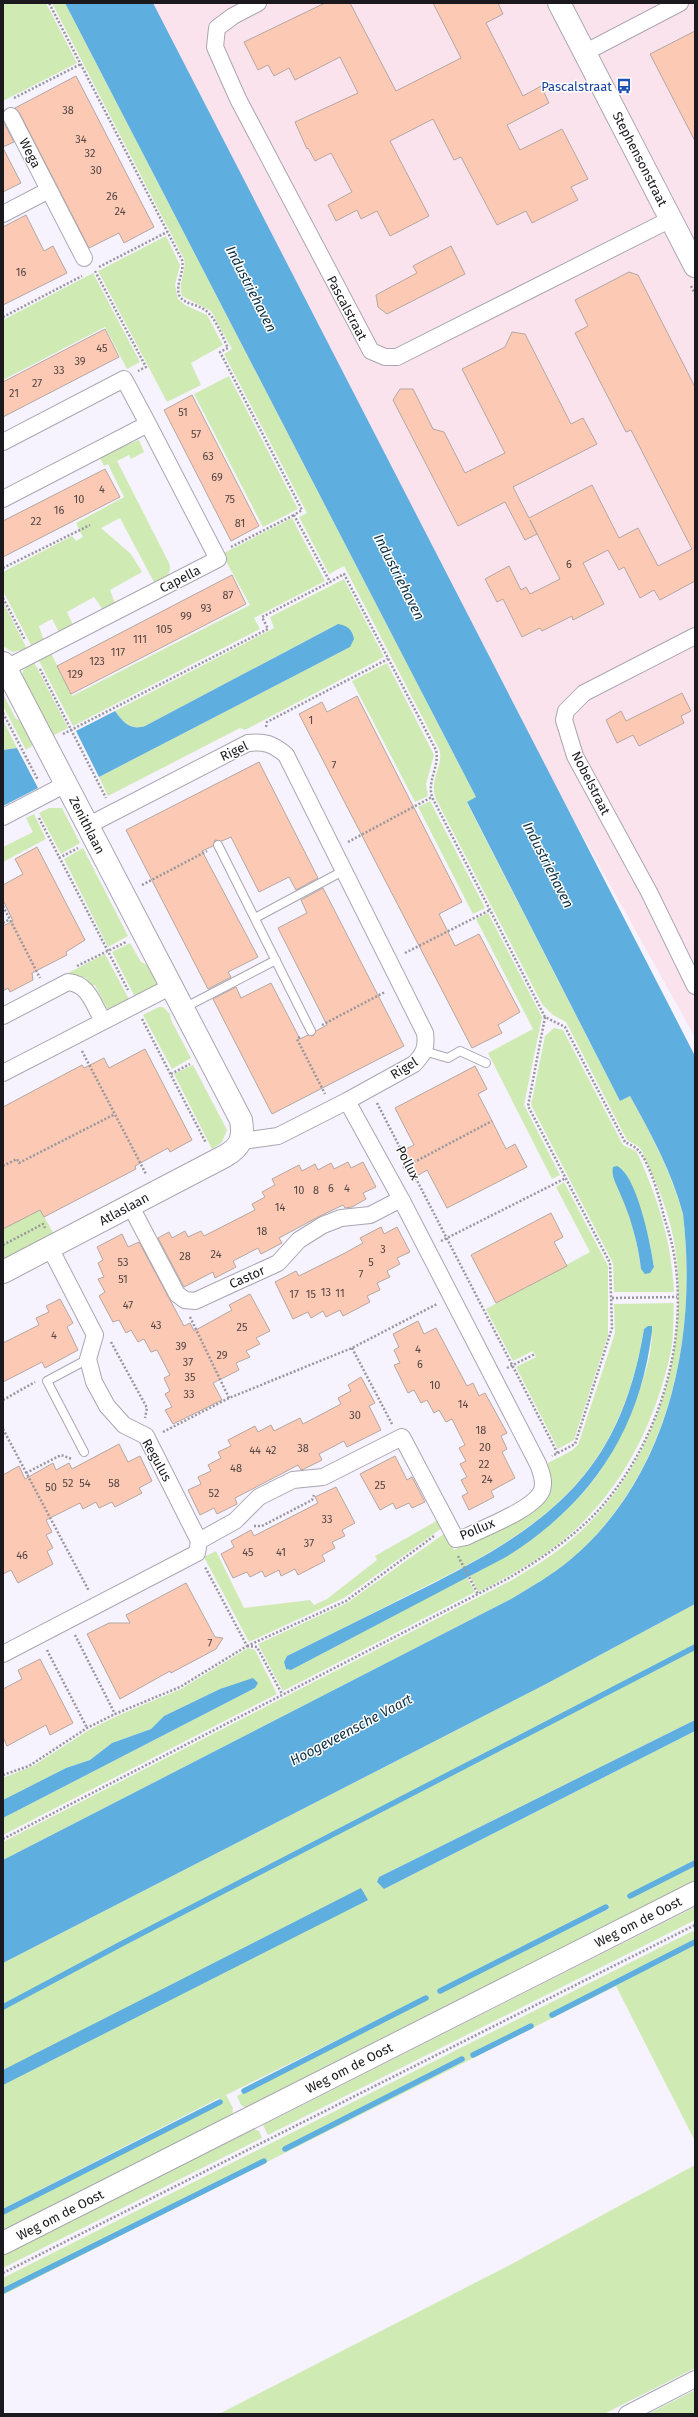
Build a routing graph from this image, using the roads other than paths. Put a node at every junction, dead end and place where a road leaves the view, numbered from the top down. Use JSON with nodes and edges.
{"nodes":[{"id":1,"x":258,"y":3,"type":"edge"},
{"id":2,"x":559,"y":3,"type":"edge"},
{"id":3,"x":680,"y":3,"type":"edge"},
{"id":4,"x":584,"y":53,"type":"junction"},
{"id":5,"x":12,"y":116,"type":"dead end"},
{"id":6,"x":49,"y":190,"type":"junction"},
{"id":7,"x":3,"y":214,"type":"edge"},
{"id":8,"x":671,"y":219,"type":"junction"},
{"id":9,"x":90,"y":264,"type":"road end"},
{"id":10,"x":695,"y":266,"type":"edge"},
{"id":11,"x":148,"y":424,"type":"junction"},
{"id":12,"x":3,"y":442,"type":"edge"},
{"id":13,"x":3,"y":499,"type":"edge"},
{"id":14,"x":695,"y":636,"type":"edge"},
{"id":15,"x":4,"y":665,"type":"edge"},
{"id":16,"x":66,"y":784,"type":"junction"},
{"id":17,"x":3,"y":817,"type":"edge"},
{"id":18,"x":87,"y":826,"type":"junction"},
{"id":19,"x":218,"y":845,"type":"road end"},
{"id":20,"x":343,"y":871,"type":"junction"},
{"id":21,"x":255,"y":918,"type":"junction"},
{"id":22,"x":276,"y":960,"type":"junction"},
{"id":23,"x":695,"y":986,"type":"edge"},
{"id":24,"x":170,"y":987,"type":"junction"},
{"id":25,"x":182,"y":1009,"type":"junction"},
{"id":26,"x":3,"y":1016,"type":"edge"},
{"id":27,"x":103,"y":1021,"type":"junction"},
{"id":28,"x":311,"y":1031,"type":"road end"},
{"id":29,"x":424,"y":1051,"type":"junction"},
{"id":30,"x":486,"y":1063,"type":"dead end"},
{"id":31,"x":3,"y":1073,"type":"edge"},
{"id":32,"x":347,"y":1101,"type":"junction"},
{"id":33,"x":242,"y":1141,"type":"junction"},
{"id":34,"x":401,"y":1199,"type":"junction"},
{"id":35,"x":130,"y":1205,"type":"junction"},
{"id":36,"x":50,"y":1248,"type":"junction"},
{"id":37,"x":3,"y":1272,"type":"edge"},
{"id":38,"x":88,"y":1359,"type":"junction"},
{"id":39,"x":84,"y":1452,"type":"road end"},
{"id":40,"x":198,"y":1547,"type":"junction"},
{"id":41,"x":3,"y":1654,"type":"edge"},
{"id":42,"x":695,"y":1893,"type":"edge"},
{"id":43,"x":3,"y":2243,"type":"edge"},
{"id":44,"x":695,"y":2379,"type":"edge"},
{"id":45,"x":627,"y":2414,"type":"edge"}],
"edges":[{"from":1,"to":8,"type":"street","name":"Pascalstraat"},
{"from":2,"to":4,"type":"street","name":"Stephensonstraat"},
{"from":3,"to":4,"type":"street"},
{"from":4,"to":8,"type":"street","name":"Stephensonstraat"},
{"from":5,"to":6,"type":"street","name":"Wega"},
{"from":6,"to":7,"type":"street"},
{"from":6,"to":9,"type":"street","name":"Wega"},
{"from":8,"to":10,"type":"street","name":"Stephensonstraat"},
{"from":11,"to":12,"type":"street"},
{"from":11,"to":13,"type":"street"},
{"from":11,"to":15,"type":"street","name":"Capella"},
{"from":14,"to":23,"type":"street","name":"Nobelstraat"},
{"from":15,"to":16,"type":"street","name":"Zenithlaan"},
{"from":16,"to":17,"type":"street"},
{"from":16,"to":18,"type":"street","name":"Zenithlaan"},
{"from":18,"to":20,"type":"street","name":"Rigel"},
{"from":18,"to":24,"type":"street","name":"Zenithlaan"},
{"from":19,"to":21,"type":"lane"},
{"from":20,"to":21,"type":"lane"},
{"from":20,"to":29,"type":"street","name":"Rigel"},
{"from":21,"to":22,"type":"lane"},
{"from":22,"to":25,"type":"lane"},
{"from":22,"to":28,"type":"lane"},
{"from":24,"to":25,"type":"street","name":"Zenithlaan"},
{"from":24,"to":27,"type":"street"},
{"from":25,"to":33,"type":"street","name":"Zenithlaan"},
{"from":26,"to":27,"type":"street"},
{"from":27,"to":31,"type":"street"},
{"from":29,"to":30,"type":"lane"},
{"from":29,"to":32,"type":"street","name":"Rigel"},
{"from":32,"to":33,"type":"street","name":"Rigel"},
{"from":32,"to":34,"type":"street","name":"Pollux"},
{"from":33,"to":35,"type":"street","name":"Atlaslaan"},
{"from":34,"to":35,"type":"street","name":"Castor"},
{"from":34,"to":40,"type":"street","name":"Pollux"},
{"from":35,"to":36,"type":"street","name":"Atlaslaan"},
{"from":36,"to":37,"type":"street","name":"Atlaslaan"},
{"from":36,"to":38,"type":"street"},
{"from":38,"to":39,"type":"lane"},
{"from":38,"to":40,"type":"street","name":"Regulus"},
{"from":40,"to":41,"type":"street"},
{"from":42,"to":43,"type":"street","name":"Weg om de Oost"},
{"from":44,"to":45,"type":"street"}]}
